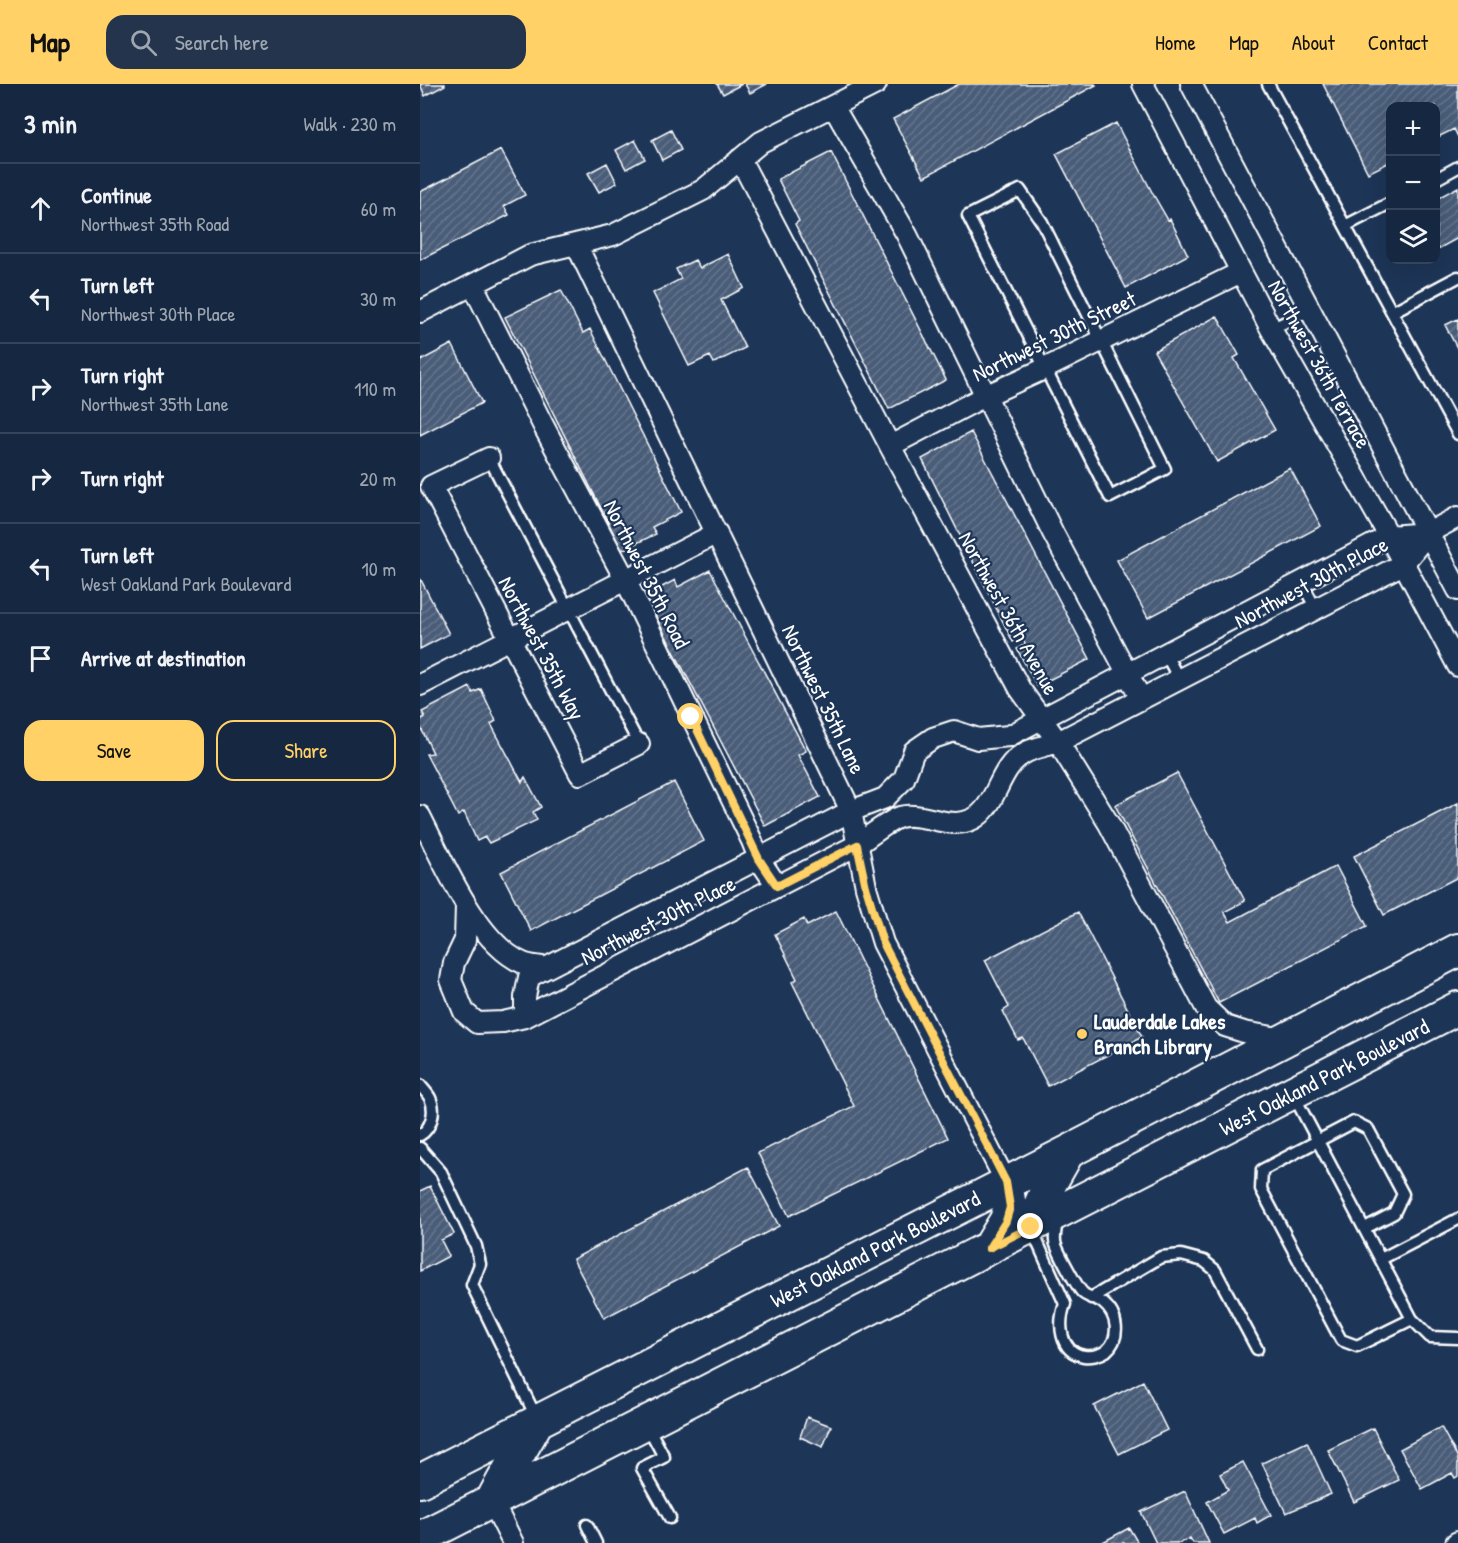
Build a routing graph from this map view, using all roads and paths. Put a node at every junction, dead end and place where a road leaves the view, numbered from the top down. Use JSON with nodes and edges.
{"nodes":[{"id":1,"x":876,"y":84,"type":"edge"},
{"id":2,"x":1143,"y":84,"type":"edge"},
{"id":3,"x":1191,"y":84,"type":"edge"},
{"id":4,"x":1268,"y":84,"type":"edge"},
{"id":5,"x":834,"y":106,"type":"junction"},
{"id":6,"x":740,"y":159,"type":"junction"},
{"id":7,"x":1458,"y":167,"type":"edge"},
{"id":8,"x":1440,"y":177,"type":"edge"},
{"id":9,"x":1386,"y":204,"type":"edge"},
{"id":10,"x":1345,"y":226,"type":"junction"},
{"id":11,"x":576,"y":244,"type":"junction"},
{"id":12,"x":1241,"y":272,"type":"junction"},
{"id":13,"x":1458,"y":278,"type":"edge"},
{"id":14,"x":473,"y":285,"type":"junction"},
{"id":15,"x":1310,"y":310,"type":"junction"},
{"id":16,"x":420,"y":312,"type":"edge"},
{"id":17,"x":1392,"y":312,"type":"junction"},
{"id":18,"x":1271,"y":329,"type":"junction"},
{"id":19,"x":1100,"y":341,"type":"junction"},
{"id":20,"x":1044,"y":369,"type":"junction"},
{"id":21,"x":985,"y":396,"type":"junction"},
{"id":22,"x":1458,"y":434,"type":"edge"},
{"id":23,"x":890,"y":446,"type":"junction"},
{"id":24,"x":489,"y":458,"type":"joint"},
{"id":25,"x":1458,"y":517,"type":"edge"},
{"id":26,"x":1428,"y":532,"type":"junction"},
{"id":27,"x":717,"y":533,"type":"junction"},
{"id":28,"x":1389,"y":536,"type":"junction"},
{"id":29,"x":1403,"y":564,"type":"junction"},
{"id":30,"x":626,"y":581,"type":"junction"},
{"id":31,"x":1301,"y":581,"type":"junction"},
{"id":32,"x":1458,"y":590,"type":"edge"},
{"id":33,"x":1316,"y":609,"type":"junction"},
{"id":34,"x":568,"y":610,"type":"junction"},
{"id":35,"x":510,"y":640,"type":"junction"},
{"id":36,"x":1165,"y":653,"type":"junction"},
{"id":37,"x":1458,"y":666,"type":"edge"},
{"id":38,"x":1128,"y":673,"type":"junction"},
{"id":39,"x":1179,"y":679,"type":"junction"},
{"id":40,"x":420,"y":685,"type":"edge"},
{"id":41,"x":1141,"y":699,"type":"junction"},
{"id":42,"x":1041,"y":719,"type":"junction"},
{"id":43,"x":1058,"y":742,"type":"junction"},
{"id":44,"x":639,"y":744,"type":"joint"},
{"id":45,"x":851,"y":811,"type":"junction"},
{"id":46,"x":420,"y":816,"type":"edge"},
{"id":47,"x":857,"y":845,"type":"junction"},
{"id":48,"x":759,"y":859,"type":"junction"},
{"id":49,"x":777,"y":886,"type":"junction"},
{"id":50,"x":466,"y":905,"type":"junction"},
{"id":51,"x":1458,"y":950,"type":"edge"},
{"id":52,"x":546,"y":968,"type":"junction"},
{"id":53,"x":1458,"y":1008,"type":"edge"},
{"id":54,"x":525,"y":1017,"type":"junction"},
{"id":55,"x":1284,"y":1039,"type":"junction"},
{"id":56,"x":420,"y":1085,"type":"edge"},
{"id":57,"x":1292,"y":1093,"type":"junction"},
{"id":58,"x":420,"y":1135,"type":"edge"},
{"id":59,"x":1319,"y":1140,"type":"junction"},
{"id":60,"x":420,"y":1148,"type":"edge"},
{"id":61,"x":1068,"y":1152,"type":"junction"},
{"id":62,"x":1006,"y":1182,"type":"junction"},
{"id":63,"x":1458,"y":1219,"type":"edge"},
{"id":64,"x":1045,"y":1220,"type":"junction"},
{"id":65,"x":1365,"y":1228,"type":"junction"},
{"id":66,"x":989,"y":1248,"type":"junction"},
{"id":67,"x":1381,"y":1259,"type":"junction"},
{"id":68,"x":1091,"y":1298,"type":"junction"},
{"id":69,"x":1412,"y":1319,"type":"junction"},
{"id":70,"x":1458,"y":1338,"type":"edge"},
{"id":71,"x":1257,"y":1349,"type":"dead end"},
{"id":72,"x":538,"y":1420,"type":"junction"},
{"id":73,"x":645,"y":1423,"type":"junction"},
{"id":74,"x":420,"y":1481,"type":"edge"},
{"id":75,"x":492,"y":1501,"type":"junction"},
{"id":76,"x":670,"y":1518,"type":"dead end"},
{"id":77,"x":587,"y":1525,"type":"dead end"},
{"id":78,"x":420,"y":1538,"type":"edge"},
{"id":79,"x":513,"y":1543,"type":"edge"},
{"id":80,"x":596,"y":1543,"type":"edge"}],
"edges":[{"from":1,"to":5,"type":"street"},
{"from":2,"to":12,"type":"street","name":"Northwest 36th Terrace"},
{"from":3,"to":15,"type":"street","name":"Northwest 36th Terrace"},
{"from":4,"to":10,"type":"lane"},
{"from":5,"to":6,"type":"street"},
{"from":5,"to":21,"type":"street"},
{"from":6,"to":11,"type":"street"},
{"from":6,"to":23,"type":"street","name":"Northwest 36th Avenue"},
{"from":7,"to":8,"type":"lane"},
{"from":9,"to":10,"type":"lane"},
{"from":10,"to":17,"type":"lane"},
{"from":11,"to":14,"type":"street"},
{"from":11,"to":27,"type":"street","name":"Northwest 35th Lane"},
{"from":12,"to":18,"type":"street","name":"Northwest 36th Terrace"},
{"from":12,"to":19,"type":"street","name":"Northwest 30th Street"},
{"from":13,"to":17,"type":"lane"},
{"from":14,"to":16,"type":"street"},
{"from":14,"to":30,"type":"street","name":"Northwest 35th Road"},
{"from":15,"to":18,"type":"lane"},
{"from":15,"to":26,"type":"street","name":"Northwest 36th Terrace"},
{"from":17,"to":22,"type":"lane"},
{"from":18,"to":28,"type":"street","name":"Northwest 36th Terrace"},
{"from":19,"to":20,"type":"street","name":"Northwest 30th Street"},
{"from":19,"to":20,"type":"lane"},
{"from":19,"to":20,"type":"lane"},
{"from":20,"to":21,"type":"street","name":"Northwest 30th Street"},
{"from":21,"to":23,"type":"street","name":"Northwest 30th Street"},
{"from":21,"to":38,"type":"street"},
{"from":23,"to":42,"type":"street","name":"Northwest 36th Avenue"},
{"from":24,"to":34,"type":"lane"},
{"from":24,"to":35,"type":"street","name":"Northwest 35th Way"},
{"from":25,"to":26,"type":"street"},
{"from":26,"to":28,"type":"street","name":"Northwest 30th Place"},
{"from":26,"to":29,"type":"street","name":"Northwest 30th Place"},
{"from":26,"to":32,"type":"street","name":"Northwest 36th Terrace"},
{"from":27,"to":30,"type":"street"},
{"from":27,"to":45,"type":"street","name":"Northwest 35th Lane"},
{"from":28,"to":29,"type":"street","name":"Northwest 36th Terrace"},
{"from":28,"to":31,"type":"street","name":"Northwest 30th Place"},
{"from":29,"to":33,"type":"street","name":"Northwest 30th Place"},
{"from":29,"to":37,"type":"street","name":"Northwest 36th Terrace"},
{"from":30,"to":34,"type":"street"},
{"from":30,"to":48,"type":"street","name":"Northwest 35th Road"},
{"from":31,"to":33,"type":"lane"},
{"from":31,"to":36,"type":"street","name":"Northwest 30th Place"},
{"from":33,"to":39,"type":"street","name":"Northwest 30th Place"},
{"from":34,"to":35,"type":"street"},
{"from":34,"to":44,"type":"lane"},
{"from":35,"to":40,"type":"street"},
{"from":35,"to":44,"type":"street","name":"Northwest 35th Way"},
{"from":36,"to":38,"type":"street","name":"Northwest 30th Place"},
{"from":36,"to":39,"type":"lane"},
{"from":38,"to":41,"type":"street"},
{"from":38,"to":42,"type":"street","name":"Northwest 30th Place"},
{"from":39,"to":41,"type":"street","name":"Northwest 30th Place"},
{"from":41,"to":43,"type":"street","name":"Northwest 30th Place"},
{"from":42,"to":43,"type":"street","name":"Northwest 36th Avenue"},
{"from":42,"to":45,"type":"street","name":"Northwest 30th Place"},
{"from":43,"to":47,"type":"street","name":"Northwest 30th Place"},
{"from":43,"to":55,"type":"street","name":"Northwest 36th Avenue"},
{"from":45,"to":47,"type":"street","name":"Northwest 35th Lane"},
{"from":45,"to":48,"type":"street","name":"Northwest 30th Place"},
{"from":46,"to":50,"type":"street"},
{"from":47,"to":49,"type":"street","name":"Northwest 30th Place"},
{"from":47,"to":62,"type":"street","name":"Northwest 35th Lane"},
{"from":48,"to":49,"type":"street","name":"Northwest 35th Road"},
{"from":48,"to":52,"type":"street","name":"Northwest 30th Place"},
{"from":49,"to":54,"type":"street","name":"Northwest 30th Place"},
{"from":50,"to":52,"type":"street"},
{"from":50,"to":54,"type":"street","name":"Northwest 30th Place"},
{"from":51,"to":55,"type":"main road","name":"West Oakland Park Boulevard"},
{"from":52,"to":54,"type":"street","name":"Northwest 30th Place"},
{"from":53,"to":57,"type":"main road","name":"West Oakland Park Boulevard"},
{"from":55,"to":61,"type":"main road","name":"West Oakland Park Boulevard"},
{"from":56,"to":58,"type":"lane"},
{"from":57,"to":59,"type":"lane"},
{"from":57,"to":64,"type":"main road","name":"West Oakland Park Boulevard"},
{"from":59,"to":65,"type":"lane"},
{"from":59,"to":65,"type":"lane"},
{"from":59,"to":69,"type":"lane"},
{"from":60,"to":72,"type":"lane"},
{"from":61,"to":62,"type":"main road","name":"West Oakland Park Boulevard"},
{"from":61,"to":64,"type":"main road"},
{"from":62,"to":66,"type":"main road"},
{"from":62,"to":72,"type":"main road","name":"West Oakland Park Boulevard"},
{"from":63,"to":67,"type":"lane"},
{"from":64,"to":66,"type":"main road","name":"West Oakland Park Boulevard"},
{"from":64,"to":68,"type":"lane"},
{"from":64,"to":68,"type":"lane"},
{"from":65,"to":67,"type":"lane"},
{"from":66,"to":73,"type":"main road","name":"West Oakland Park Boulevard"},
{"from":67,"to":69,"type":"lane"},
{"from":68,"to":71,"type":"lane"},
{"from":69,"to":70,"type":"lane"},
{"from":72,"to":74,"type":"main road","name":"West Oakland Park Boulevard"},
{"from":72,"to":75,"type":"main road"},
{"from":73,"to":75,"type":"main road","name":"West Oakland Park Boulevard"},
{"from":73,"to":76,"type":"lane"},
{"from":75,"to":78,"type":"main road","name":"West Oakland Park Boulevard"},
{"from":75,"to":79,"type":"street"},
{"from":77,"to":80,"type":"lane"}]}
